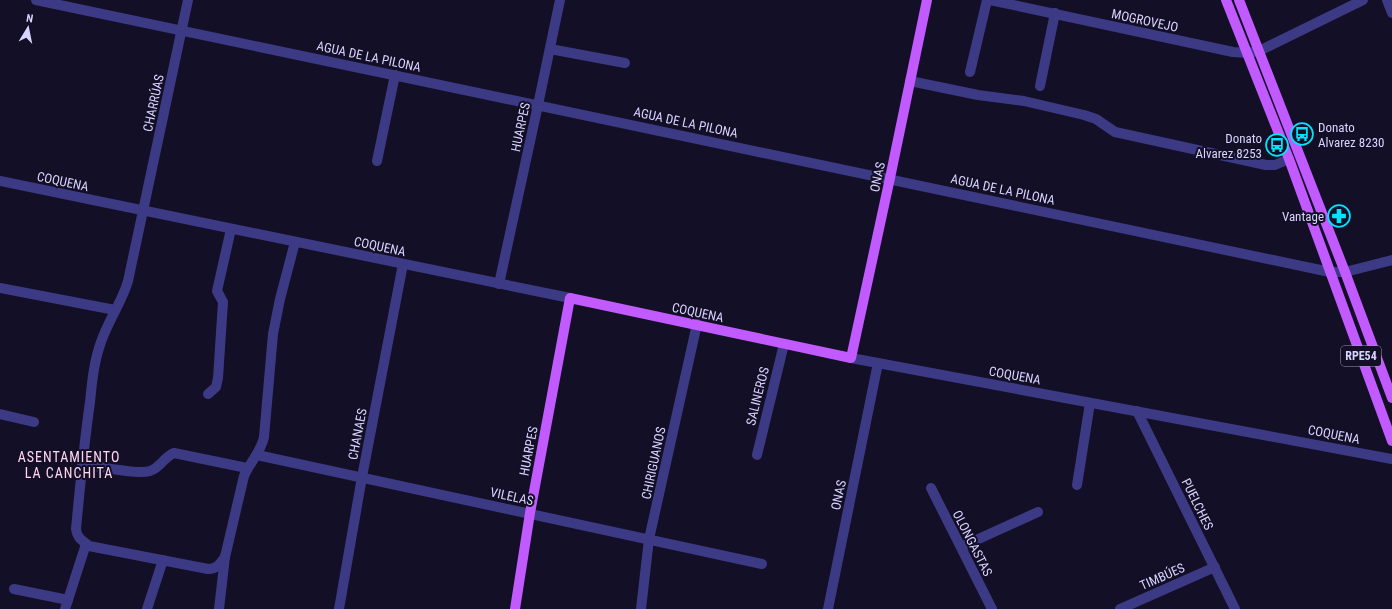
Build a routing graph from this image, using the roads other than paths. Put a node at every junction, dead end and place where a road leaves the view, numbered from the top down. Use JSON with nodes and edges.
{"nodes":[{"id":1,"x":36,"y":0,"type":"edge"},
{"id":2,"x":188,"y":0,"type":"edge"},
{"id":3,"x":560,"y":0,"type":"edge"},
{"id":4,"x":927,"y":0,"type":"edge"},
{"id":5,"x":989,"y":0,"type":"edge"},
{"id":6,"x":1226,"y":0,"type":"edge"},
{"id":7,"x":1239,"y":0,"type":"edge"},
{"id":8,"x":1363,"y":0,"type":"edge"},
{"id":9,"x":1387,"y":0,"type":"edge"},
{"id":10,"x":1055,"y":13,"type":"junction"},
{"id":11,"x":1392,"y":13,"type":"edge"},
{"id":12,"x":182,"y":30,"type":"junction"},
{"id":13,"x":550,"y":49,"type":"junction"},
{"id":14,"x":1259,"y":51,"type":"junction"},
{"id":15,"x":1247,"y":54,"type":"junction"},
{"id":16,"x":625,"y":63,"type":"dead end"},
{"id":17,"x":970,"y":72,"type":"dead end"},
{"id":18,"x":395,"y":75,"type":"junction"},
{"id":19,"x":910,"y":81,"type":"junction"},
{"id":20,"x":1040,"y":86,"type":"dead end"},
{"id":21,"x":538,"y":105,"type":"junction"},
{"id":22,"x":1289,"y":159,"type":"junction"},
{"id":23,"x":377,"y":161,"type":"dead end"},
{"id":24,"x":890,"y":178,"type":"junction"},
{"id":25,"x":0,"y":181,"type":"edge"},
{"id":26,"x":144,"y":211,"type":"junction"},
{"id":27,"x":231,"y":228,"type":"junction"},
{"id":28,"x":295,"y":242,"type":"junction"},
{"id":29,"x":1392,"y":260,"type":"edge"},
{"id":30,"x":403,"y":264,"type":"junction"},
{"id":31,"x":1330,"y":272,"type":"junction"},
{"id":32,"x":1345,"y":272,"type":"junction"},
{"id":33,"x":498,"y":284,"type":"junction"},
{"id":34,"x":0,"y":288,"type":"edge"},
{"id":35,"x":570,"y":298,"type":"junction"},
{"id":36,"x":115,"y":310,"type":"junction"},
{"id":37,"x":696,"y":324,"type":"junction"},
{"id":38,"x":784,"y":344,"type":"junction"},
{"id":39,"x":851,"y":358,"type":"junction"},
{"id":40,"x":878,"y":363,"type":"junction"},
{"id":41,"x":208,"y":394,"type":"dead end"},
{"id":42,"x":1392,"y":398,"type":"edge"},
{"id":43,"x":1090,"y":403,"type":"junction"},
{"id":44,"x":1137,"y":411,"type":"junction"},
{"id":45,"x":0,"y":414,"type":"edge"},
{"id":46,"x":34,"y":422,"type":"dead end"},
{"id":47,"x":1392,"y":441,"type":"edge"},
{"id":48,"x":257,"y":455,"type":"junction"},
{"id":49,"x":757,"y":455,"type":"dead end"},
{"id":50,"x":1392,"y":459,"type":"edge"},
{"id":51,"x":82,"y":464,"type":"junction"},
{"id":52,"x":247,"y":468,"type":"junction"},
{"id":53,"x":362,"y":477,"type":"junction"},
{"id":54,"x":1077,"y":485,"type":"dead end"},
{"id":55,"x":931,"y":488,"type":"dead end"},
{"id":56,"x":1038,"y":512,"type":"dead end"},
{"id":57,"x":530,"y":513,"type":"junction"},
{"id":58,"x":649,"y":539,"type":"junction"},
{"id":59,"x":86,"y":544,"type":"junction"},
{"id":60,"x":961,"y":547,"type":"junction"},
{"id":61,"x":225,"y":557,"type":"junction"},
{"id":62,"x":163,"y":560,"type":"junction"},
{"id":63,"x":762,"y":564,"type":"dead end"},
{"id":64,"x":1214,"y":567,"type":"junction"},
{"id":65,"x":14,"y":589,"type":"dead end"},
{"id":66,"x":66,"y":605,"type":"edge"},
{"id":67,"x":147,"y":609,"type":"edge"},
{"id":68,"x":219,"y":609,"type":"edge"},
{"id":69,"x":339,"y":609,"type":"edge"},
{"id":70,"x":515,"y":609,"type":"edge"},
{"id":71,"x":641,"y":609,"type":"edge"},
{"id":72,"x":828,"y":609,"type":"edge"},
{"id":73,"x":992,"y":609,"type":"edge"},
{"id":74,"x":1120,"y":609,"type":"edge"},
{"id":75,"x":1235,"y":609,"type":"edge"}],
"edges":[{"from":1,"to":12,"type":"street","name":"AGUA DE LA PILONA"},
{"from":2,"to":12,"type":"street","name":"CHARRÚAS"},
{"from":3,"to":13,"type":"street","name":"HUARPES"},
{"from":4,"to":19,"type":"main road","name":"ONAS"},
{"from":5,"to":10,"type":"street","name":"MOGROVEJO"},
{"from":5,"to":17,"type":"street"},
{"from":6,"to":15,"type":"main road","number":"RPE54"},
{"from":7,"to":14,"type":"main road","number":"RPE54"},
{"from":8,"to":14,"type":"street"},
{"from":9,"to":11,"type":"street"},
{"from":10,"to":15,"type":"street","name":"MOGROVEJO"},
{"from":10,"to":20,"type":"street"},
{"from":12,"to":18,"type":"street","name":"AGUA DE LA PILONA"},
{"from":12,"to":26,"type":"street","name":"CHARRÚAS"},
{"from":13,"to":16,"type":"street"},
{"from":13,"to":21,"type":"street","name":"HUARPES"},
{"from":14,"to":15,"type":"street"},
{"from":14,"to":32,"type":"main road","number":"RPE54"},
{"from":15,"to":22,"type":"main road","number":"RPE54"},
{"from":18,"to":21,"type":"street","name":"AGUA DE LA PILONA"},
{"from":18,"to":23,"type":"street"},
{"from":19,"to":22,"type":"street"},
{"from":19,"to":24,"type":"main road","name":"ONAS"},
{"from":21,"to":24,"type":"street","name":"AGUA DE LA PILONA"},
{"from":21,"to":33,"type":"street","name":"HUARPES"},
{"from":22,"to":31,"type":"main road","number":"RPE54"},
{"from":24,"to":31,"type":"street","name":"AGUA DE LA PILONA"},
{"from":24,"to":39,"type":"main road","name":"ONAS"},
{"from":25,"to":26,"type":"street","name":"COQUENA"},
{"from":26,"to":27,"type":"street","name":"COQUENA"},
{"from":26,"to":36,"type":"street","name":"CHARRÚAS"},
{"from":27,"to":28,"type":"street","name":"COQUENA"},
{"from":27,"to":41,"type":"street"},
{"from":28,"to":30,"type":"street","name":"COQUENA"},
{"from":28,"to":48,"type":"street"},
{"from":29,"to":32,"type":"street","name":"AGUA DE LA PILONA"},
{"from":30,"to":33,"type":"street","name":"COQUENA"},
{"from":30,"to":53,"type":"street","name":"CHANAES"},
{"from":31,"to":32,"type":"street","name":"AGUA DE LA PILONA"},
{"from":31,"to":47,"type":"main road","number":"RPE54"},
{"from":32,"to":42,"type":"main road","number":"RPE54"},
{"from":33,"to":35,"type":"street","name":"COQUENA"},
{"from":34,"to":36,"type":"street"},
{"from":35,"to":37,"type":"main road","name":"COQUENA"},
{"from":35,"to":57,"type":"main road","name":"HUARPES"},
{"from":36,"to":51,"type":"street","name":"CHARRÚAS"},
{"from":37,"to":38,"type":"main road","name":"COQUENA"},
{"from":37,"to":58,"type":"street","name":"CHIRIGUANOS"},
{"from":38,"to":39,"type":"main road","name":"COQUENA"},
{"from":38,"to":49,"type":"street","name":"SALINEROS"},
{"from":39,"to":40,"type":"street","name":"COQUENA"},
{"from":40,"to":43,"type":"street","name":"COQUENA"},
{"from":40,"to":72,"type":"street","name":"ONAS"},
{"from":43,"to":44,"type":"street","name":"COQUENA"},
{"from":43,"to":54,"type":"street"},
{"from":44,"to":50,"type":"street","name":"COQUENA"},
{"from":44,"to":64,"type":"street","name":"PUELCHES"},
{"from":45,"to":46,"type":"street"},
{"from":48,"to":52,"type":"street"},
{"from":48,"to":53,"type":"street","name":"VILELAS"},
{"from":51,"to":52,"type":"street"},
{"from":51,"to":59,"type":"street","name":"CHARRÚAS"},
{"from":52,"to":61,"type":"street"},
{"from":53,"to":57,"type":"street","name":"VILELAS"},
{"from":53,"to":69,"type":"street","name":"CHANAES"},
{"from":55,"to":60,"type":"street","name":"OLONGASTAS"},
{"from":56,"to":60,"type":"street"},
{"from":57,"to":58,"type":"street","name":"VILELAS"},
{"from":57,"to":70,"type":"main road","name":"HUARPES"},
{"from":58,"to":63,"type":"street","name":"VILELAS"},
{"from":58,"to":71,"type":"street","name":"CHIRIGUANOS"},
{"from":59,"to":62,"type":"street"},
{"from":59,"to":66,"type":"street"},
{"from":60,"to":73,"type":"street","name":"OLONGASTAS"},
{"from":61,"to":62,"type":"street"},
{"from":61,"to":68,"type":"street"},
{"from":62,"to":67,"type":"street"},
{"from":64,"to":74,"type":"street","name":"TIMBÚES"},
{"from":64,"to":75,"type":"street","name":"PUELCHES"},
{"from":65,"to":66,"type":"street"}]}
